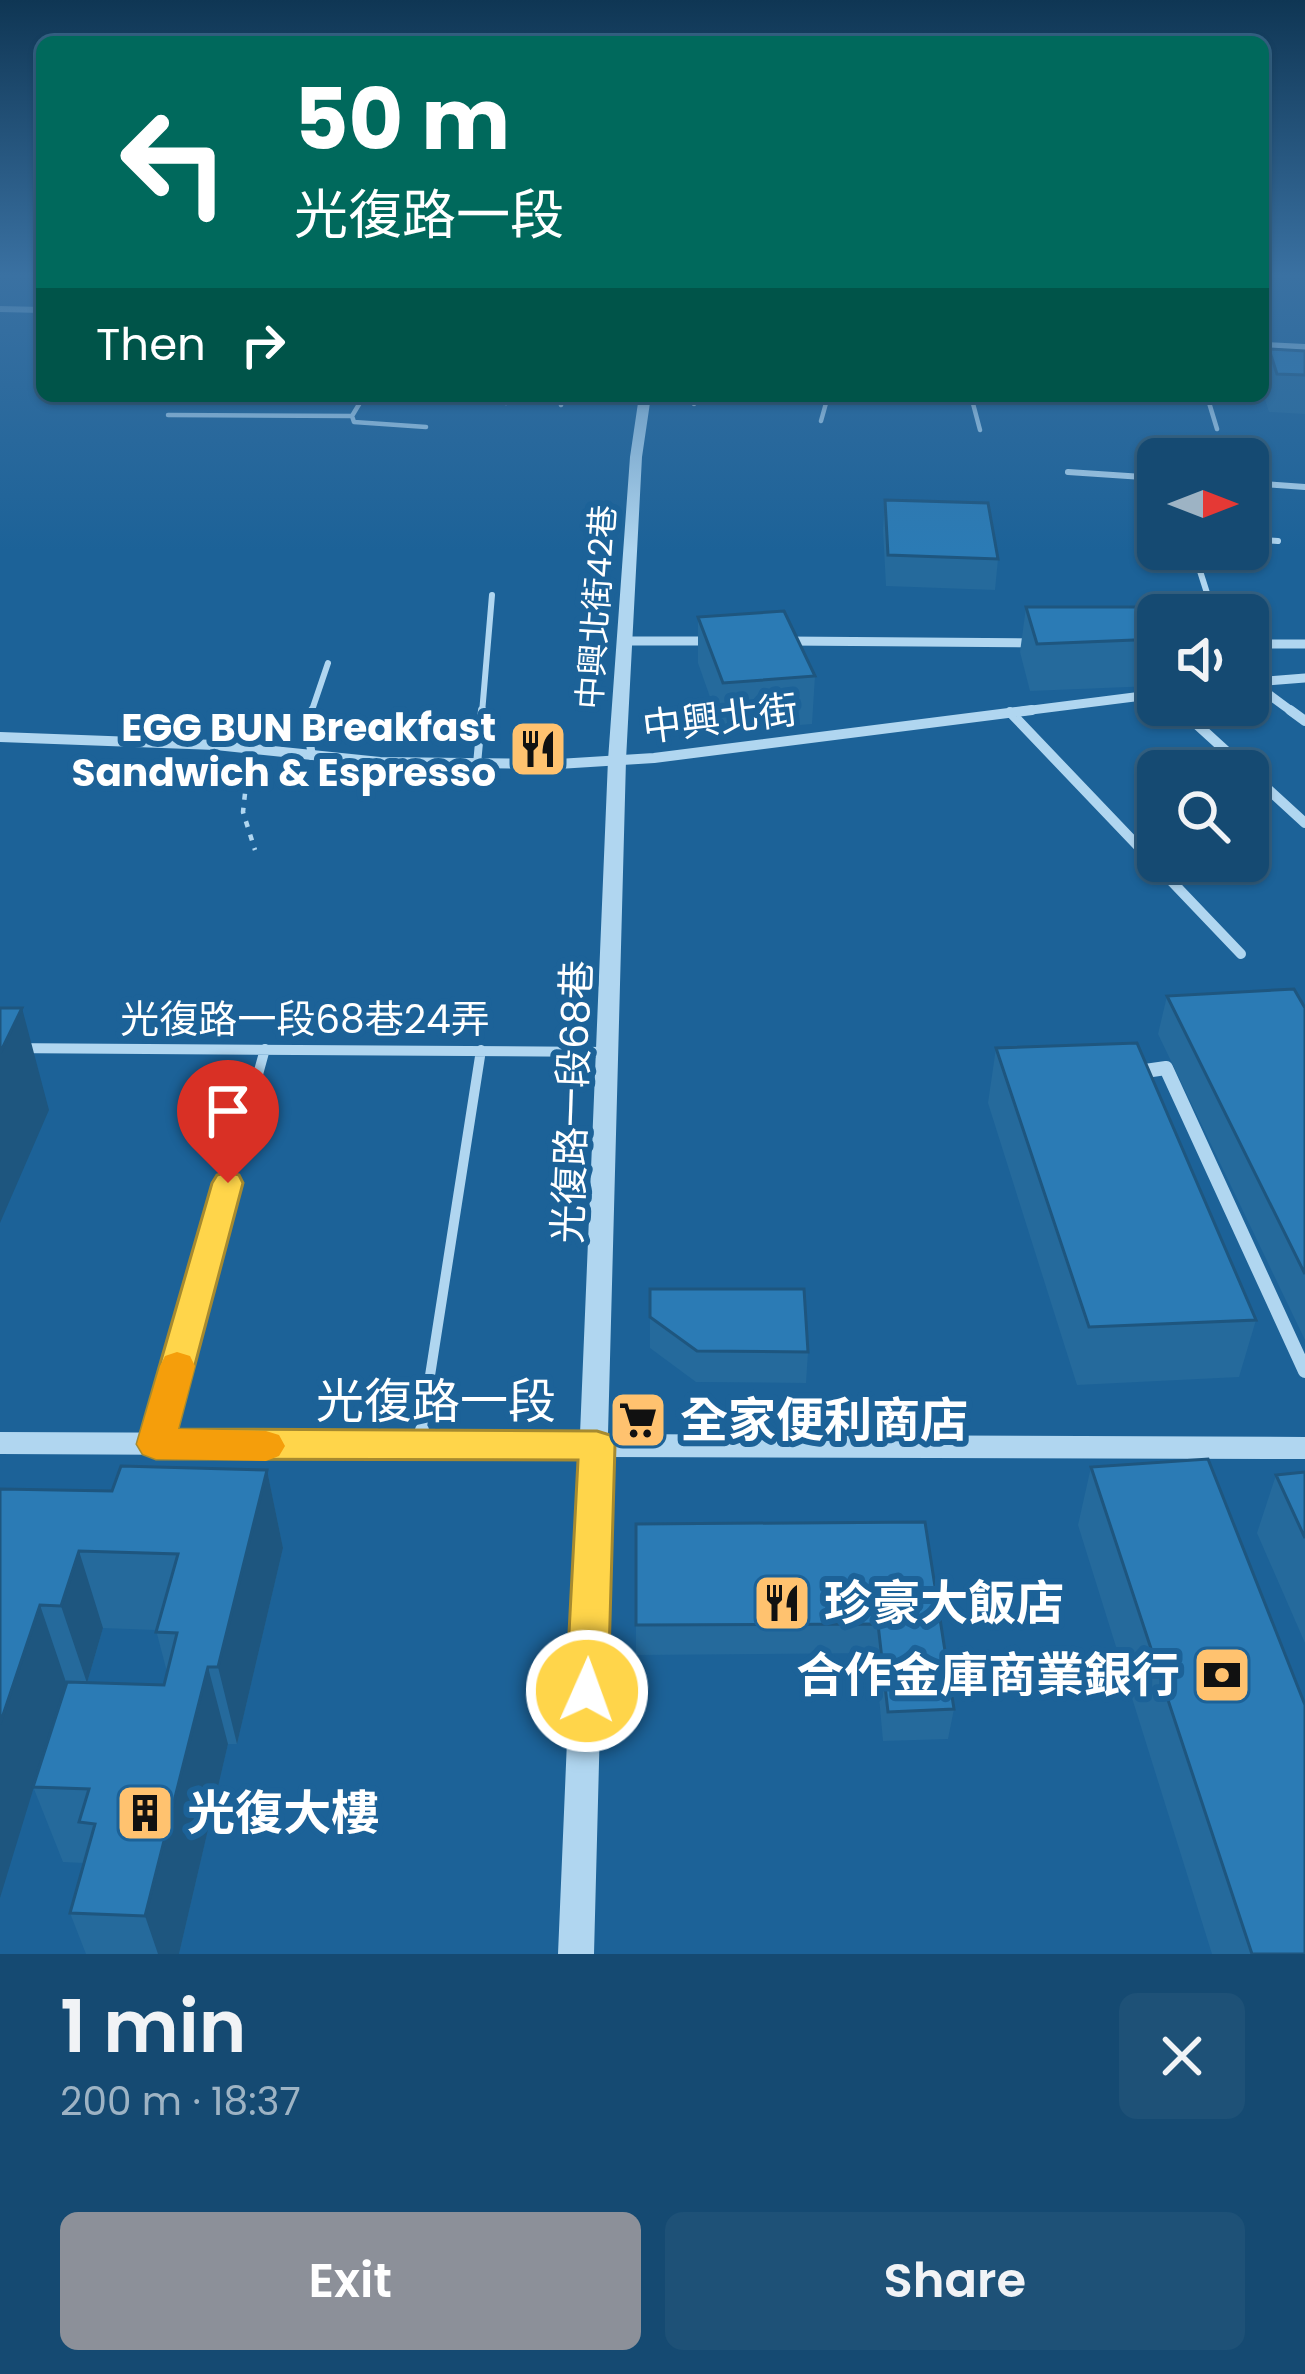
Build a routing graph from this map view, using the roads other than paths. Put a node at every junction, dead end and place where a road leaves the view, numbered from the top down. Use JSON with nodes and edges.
{"nodes":[{"id":1,"x":360,"y":402,"type":"edge"},
{"id":2,"x":562,"y":402,"type":"edge"},
{"id":3,"x":644,"y":402,"type":"edge"},
{"id":4,"x":826,"y":402,"type":"edge"},
{"id":5,"x":973,"y":402,"type":"edge"},
{"id":6,"x":1209,"y":402,"type":"edge"},
{"id":7,"x":561,"y":405,"type":"dead end"},
{"id":8,"x":168,"y":415,"type":"dead end"},
{"id":9,"x":352,"y":416,"type":"junction"},
{"id":10,"x":821,"y":421,"type":"dead end"},
{"id":11,"x":426,"y":427,"type":"dead end"},
{"id":12,"x":1217,"y":429,"type":"dead end"},
{"id":13,"x":980,"y":430,"type":"dead end"},
{"id":14,"x":1068,"y":472,"type":"dead end"},
{"id":15,"x":1137,"y":477,"type":"edge"},
{"id":16,"x":1269,"y":484,"type":"edge"},
{"id":17,"x":1305,"y":487,"type":"edge"},
{"id":18,"x":1269,"y":540,"type":"edge"},
{"id":19,"x":1278,"y":541,"type":"dead end"},
{"id":20,"x":492,"y":595,"type":"dead end"},
{"id":21,"x":623,"y":640,"type":"junction"},
{"id":22,"x":716,"y":641,"type":"edge"},
{"id":23,"x":762,"y":641,"type":"edge"},
{"id":24,"x":1042,"y":643,"type":"edge"},
{"id":25,"x":1269,"y":644,"type":"edge"},
{"id":26,"x":1305,"y":644,"type":"edge"},
{"id":27,"x":328,"y":663,"type":"dead end"},
{"id":28,"x":1305,"y":679,"type":"edge"},
{"id":29,"x":1269,"y":681,"type":"edge"},
{"id":30,"x":1269,"y":695,"type":"edge"},
{"id":31,"x":1137,"y":697,"type":"edge"},
{"id":32,"x":1010,"y":712,"type":"junction"},
{"id":33,"x":1305,"y":721,"type":"edge"},
{"id":34,"x":1198,"y":726,"type":"edge"},
{"id":35,"x":0,"y":737,"type":"edge"},
{"id":36,"x":312,"y":756,"type":"junction"},
{"id":37,"x":617,"y":760,"type":"junction"},
{"id":38,"x":476,"y":764,"type":"junction"},
{"id":39,"x":1305,"y":823,"type":"edge"},
{"id":40,"x":1241,"y":954,"type":"dead end"},
{"id":41,"x":0,"y":1048,"type":"edge"},
{"id":42,"x":265,"y":1049,"type":"junction"},
{"id":43,"x":481,"y":1050,"type":"junction"},
{"id":44,"x":610,"y":1052,"type":"junction"},
{"id":45,"x":1126,"y":1074,"type":"edge"},
{"id":46,"x":1305,"y":1371,"type":"edge"},
{"id":47,"x":0,"y":1443,"type":"edge"},
{"id":48,"x":156,"y":1444,"type":"junction"},
{"id":49,"x":597,"y":1445,"type":"junction"},
{"id":50,"x":419,"y":1448,"type":"junction"},
{"id":51,"x":1305,"y":1448,"type":"edge"},
{"id":52,"x":576,"y":1954,"type":"edge"}],
"edges":[{"from":1,"to":9,"type":"lane"},
{"from":2,"to":7,"type":"lane"},
{"from":3,"to":21,"type":"street","name":"中興北街42巷"},
{"from":4,"to":10,"type":"lane"},
{"from":5,"to":13,"type":"lane"},
{"from":6,"to":12,"type":"lane"},
{"from":8,"to":9,"type":"lane"},
{"from":9,"to":11,"type":"lane"},
{"from":14,"to":15,"type":"lane"},
{"from":16,"to":17,"type":"lane"},
{"from":18,"to":19,"type":"lane"},
{"from":20,"to":38,"type":"lane"},
{"from":21,"to":22,"type":"street","name":"中興北街"},
{"from":21,"to":37,"type":"street","name":"中興北街42巷"},
{"from":23,"to":24,"type":"street","name":"中興北街"},
{"from":25,"to":26,"type":"street"},
{"from":27,"to":36,"type":"lane"},
{"from":28,"to":29,"type":"street"},
{"from":30,"to":33,"type":"street"},
{"from":31,"to":32,"type":"street","name":"中興北街"},
{"from":32,"to":37,"type":"street","name":"中興北街"},
{"from":32,"to":40,"type":"street"},
{"from":34,"to":39,"type":"street"},
{"from":35,"to":36,"type":"street","name":"中興北街"},
{"from":36,"to":38,"type":"street","name":"中興北街"},
{"from":37,"to":38,"type":"street","name":"中興北街"},
{"from":37,"to":44,"type":"street","name":"光復路一段68巷"},
{"from":41,"to":42,"type":"lane","name":"光復路一段68巷24弄"},
{"from":42,"to":43,"type":"lane","name":"光復路一段68巷24弄"},
{"from":42,"to":48,"type":"lane"},
{"from":43,"to":44,"type":"lane","name":"光復路一段68巷24弄"},
{"from":43,"to":50,"type":"lane"},
{"from":44,"to":49,"type":"street","name":"光復路一段68巷"},
{"from":45,"to":46,"type":"street"},
{"from":47,"to":48,"type":"street","name":"光復路一段"},
{"from":48,"to":50,"type":"street","name":"光復路一段"},
{"from":49,"to":50,"type":"street","name":"光復路一段"},
{"from":49,"to":51,"type":"street","name":"光復路一段"},
{"from":49,"to":52,"type":"street","name":"光復路一段68巷"}]}
